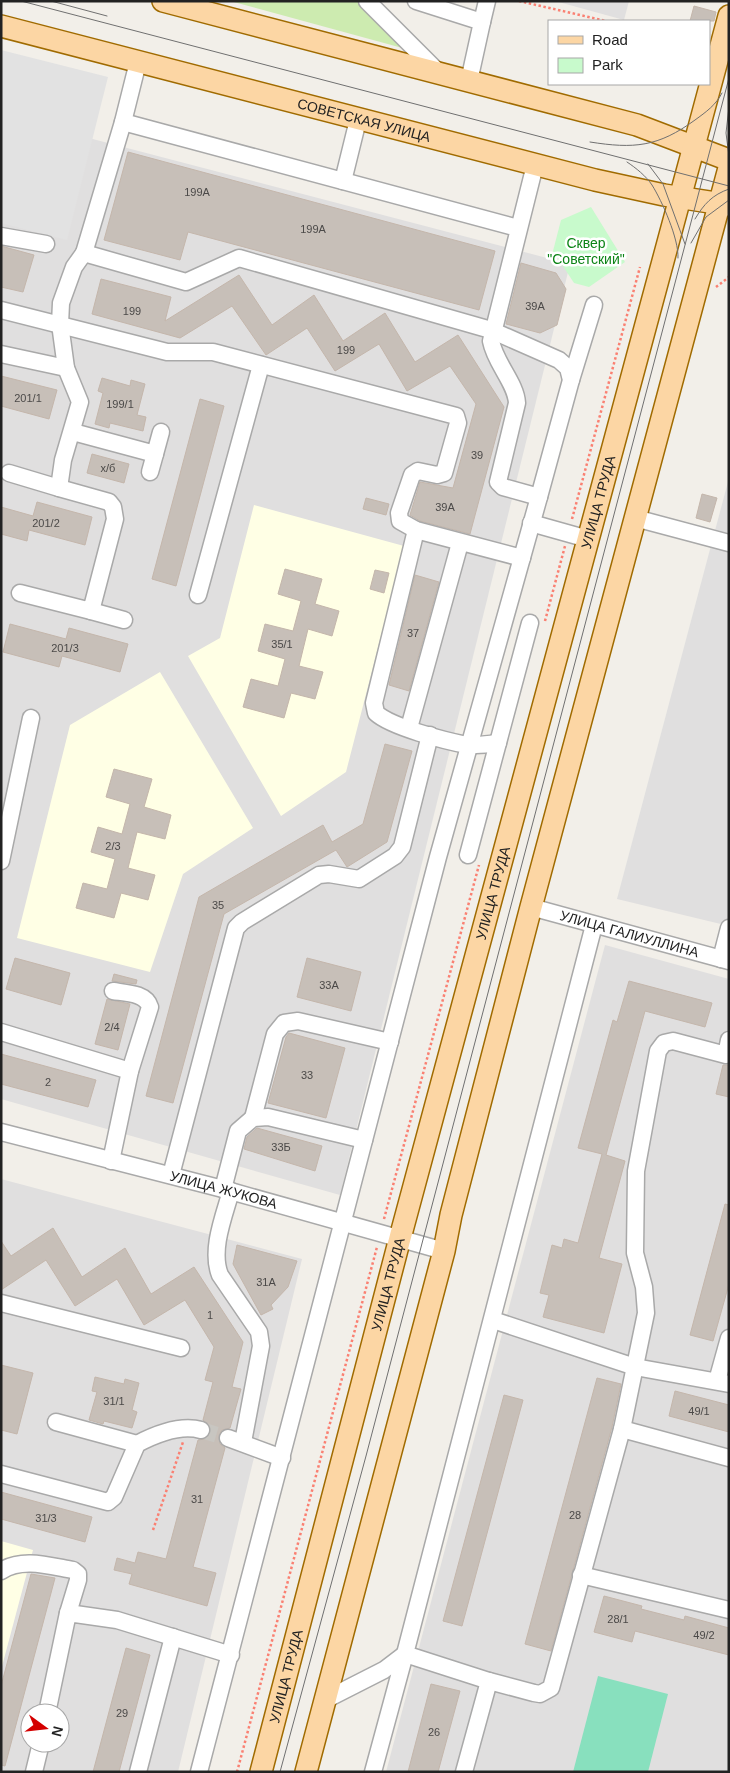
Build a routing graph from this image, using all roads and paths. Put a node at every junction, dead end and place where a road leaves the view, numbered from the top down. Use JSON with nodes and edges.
{"nodes":[{"id":1,"x":163,"y":1,"type":"edge"},
{"id":2,"x":367,"y":1,"type":"edge"},
{"id":3,"x":416,"y":1,"type":"edge"},
{"id":4,"x":487,"y":1,"type":"edge"},
{"id":5,"x":519,"y":1,"type":"edge"},
{"id":6,"x":729,"y":16,"type":"edge"},
{"id":7,"x":602,"y":20,"type":"edge"},
{"id":8,"x":482,"y":22,"type":"junction"},
{"id":9,"x":1,"y":26,"type":"edge"},
{"id":10,"x":138,"y":62,"type":"junction"},
{"id":11,"x":441,"y":74,"type":"junction"},
{"id":12,"x":469,"y":81,"type":"junction"},
{"id":13,"x":358,"y":120,"type":"junction"},
{"id":14,"x":123,"y":122,"type":"junction"},
{"id":15,"x":694,"y":146,"type":"junction"},
{"id":16,"x":729,"y":160,"type":"edge"},
{"id":17,"x":535,"y":165,"type":"junction"},
{"id":18,"x":729,"y":168,"type":"edge"},
{"id":19,"x":343,"y":181,"type":"junction"},
{"id":20,"x":680,"y":197,"type":"junction"},
{"id":21,"x":724,"y":204,"type":"edge"},
{"id":22,"x":518,"y":228,"type":"junction"},
{"id":23,"x":1,"y":236,"type":"edge"},
{"id":24,"x":46,"y":244,"type":"dead end"},
{"id":25,"x":84,"y":253,"type":"junction"},
{"id":26,"x":640,"y":267,"type":"dead end"},
{"id":27,"x":729,"y":277,"type":"edge"},
{"id":28,"x":716,"y":287,"type":"dead end"},
{"id":29,"x":594,"y":305,"type":"dead end"},
{"id":30,"x":1,"y":310,"type":"edge"},
{"id":31,"x":60,"y":324,"type":"junction"},
{"id":32,"x":491,"y":330,"type":"junction"},
{"id":33,"x":1,"y":354,"type":"edge"},
{"id":34,"x":261,"y":365,"type":"junction"},
{"id":35,"x":66,"y":368,"type":"junction"},
{"id":36,"x":572,"y":380,"type":"junction"},
{"id":37,"x":73,"y":432,"type":"junction"},
{"id":38,"x":161,"y":432,"type":"dead end"},
{"id":39,"x":155,"y":454,"type":"junction"},
{"id":40,"x":9,"y":472,"type":"dead end"},
{"id":41,"x":150,"y":472,"type":"dead end"},
{"id":42,"x":59,"y":488,"type":"junction"},
{"id":43,"x":538,"y":497,"type":"junction"},
{"id":44,"x":635,"y":518,"type":"junction"},
{"id":45,"x":531,"y":523,"type":"junction"},
{"id":46,"x":416,"y":530,"type":"junction"},
{"id":47,"x":578,"y":536,"type":"junction"},
{"id":48,"x":460,"y":542,"type":"junction"},
{"id":49,"x":729,"y":543,"type":"edge"},
{"id":50,"x":522,"y":558,"type":"junction"},
{"id":51,"x":20,"y":593,"type":"dead end"},
{"id":52,"x":198,"y":594,"type":"dead end"},
{"id":53,"x":91,"y":611,"type":"junction"},
{"id":54,"x":124,"y":620,"type":"dead end"},
{"id":55,"x":536,"y":626,"type":"joint"},
{"id":56,"x":31,"y":718,"type":"dead end"},
{"id":57,"x":409,"y":728,"type":"junction"},
{"id":58,"x":430,"y":735,"type":"junction"},
{"id":59,"x":498,"y":743,"type":"junction"},
{"id":60,"x":469,"y":745,"type":"junction"},
{"id":61,"x":474,"y":858,"type":"joint"},
{"id":62,"x":1,"y":862,"type":"edge"},
{"id":63,"x":531,"y":907,"type":"junction"},
{"id":64,"x":594,"y":925,"type":"junction"},
{"id":65,"x":729,"y":928,"type":"edge"},
{"id":66,"x":725,"y":960,"type":"edge"},
{"id":67,"x":113,"y":991,"type":"dead end"},
{"id":68,"x":1,"y":1032,"type":"edge"},
{"id":69,"x":390,"y":1042,"type":"junction"},
{"id":70,"x":728,"y":1050,"type":"edge"},
{"id":71,"x":130,"y":1071,"type":"junction"},
{"id":72,"x":253,"y":1118,"type":"junction"},
{"id":73,"x":1,"y":1132,"type":"edge"},
{"id":74,"x":364,"y":1140,"type":"junction"},
{"id":75,"x":111,"y":1161,"type":"junction"},
{"id":76,"x":170,"y":1175,"type":"junction"},
{"id":77,"x":227,"y":1190,"type":"junction"},
{"id":78,"x":342,"y":1222,"type":"junction"},
{"id":79,"x":390,"y":1235,"type":"junction"},
{"id":80,"x":444,"y":1251,"type":"junction"},
{"id":81,"x":1,"y":1303,"type":"edge"},
{"id":82,"x":493,"y":1320,"type":"junction"},
{"id":83,"x":729,"y":1338,"type":"edge"},
{"id":84,"x":181,"y":1348,"type":"dead end"},
{"id":85,"x":635,"y":1367,"type":"junction"},
{"id":86,"x":723,"y":1382,"type":"edge"},
{"id":87,"x":56,"y":1422,"type":"dead end"},
{"id":88,"x":194,"y":1428,"type":"joint"},
{"id":89,"x":622,"y":1429,"type":"junction"},
{"id":90,"x":137,"y":1444,"type":"junction"},
{"id":91,"x":282,"y":1458,"type":"junction"},
{"id":92,"x":729,"y":1458,"type":"edge"},
{"id":93,"x":1,"y":1474,"type":"edge"},
{"id":94,"x":153,"y":1530,"type":"dead end"},
{"id":95,"x":1,"y":1571,"type":"edge"},
{"id":96,"x":581,"y":1575,"type":"junction"},
{"id":97,"x":729,"y":1610,"type":"edge"},
{"id":98,"x":68,"y":1613,"type":"junction"},
{"id":99,"x":173,"y":1637,"type":"junction"},
{"id":100,"x":405,"y":1654,"type":"junction"},
{"id":101,"x":230,"y":1655,"type":"junction"},
{"id":102,"x":489,"y":1681,"type":"junction"},
{"id":103,"x":325,"y":1700,"type":"junction"},
{"id":104,"x":49,"y":1703,"type":"edge"},
{"id":105,"x":39,"y":1753,"type":"edge"},
{"id":106,"x":34,"y":1772,"type":"edge"},
{"id":107,"x":138,"y":1772,"type":"edge"},
{"id":108,"x":199,"y":1772,"type":"edge"},
{"id":109,"x":237,"y":1772,"type":"edge"},
{"id":110,"x":261,"y":1772,"type":"edge"},
{"id":111,"x":306,"y":1772,"type":"edge"},
{"id":112,"x":374,"y":1772,"type":"edge"},
{"id":113,"x":464,"y":1772,"type":"edge"}],
"edges":[{"from":1,"to":11,"type":"main road"},
{"from":2,"to":11,"type":"street"},
{"from":3,"to":8,"type":"street"},
{"from":4,"to":8,"type":"street"},
{"from":5,"to":7,"type":"path"},
{"from":6,"to":15,"type":"main road","name":"УЛИЦА ТРУДА"},
{"from":8,"to":12,"type":"street"},
{"from":9,"to":10,"type":"main road","name":"СОВЕТСКАЯ УЛИЦА"},
{"from":10,"to":13,"type":"main road","name":"СОВЕТСКАЯ УЛИЦА"},
{"from":10,"to":14,"type":"street"},
{"from":11,"to":12,"type":"main road"},
{"from":12,"to":15,"type":"main road"},
{"from":13,"to":17,"type":"main road","name":"СОВЕТСКАЯ УЛИЦА"},
{"from":13,"to":19,"type":"street"},
{"from":14,"to":19,"type":"street"},
{"from":14,"to":25,"type":"street"},
{"from":15,"to":16,"type":"main road"},
{"from":15,"to":20,"type":"main road","name":"УЛИЦА ТРУДА"},
{"from":17,"to":20,"type":"main road","name":"СОВЕТСКАЯ УЛИЦА"},
{"from":17,"to":22,"type":"street"},
{"from":18,"to":21,"type":"main road"},
{"from":19,"to":22,"type":"street"},
{"from":20,"to":21,"type":"main road","name":"СОВЕТСКАЯ УЛИЦА"},
{"from":20,"to":47,"type":"main road","name":"УЛИЦА ТРУДА"},
{"from":21,"to":44,"type":"main road"},
{"from":22,"to":32,"type":"street"},
{"from":23,"to":24,"type":"street"},
{"from":25,"to":31,"type":"street"},
{"from":25,"to":32,"type":"street"},
{"from":26,"to":47,"type":"path"},
{"from":27,"to":28,"type":"path"},
{"from":29,"to":36,"type":"street"},
{"from":30,"to":31,"type":"street"},
{"from":31,"to":34,"type":"street"},
{"from":31,"to":35,"type":"street"},
{"from":32,"to":36,"type":"street"},
{"from":32,"to":43,"type":"street"},
{"from":33,"to":35,"type":"street"},
{"from":34,"to":46,"type":"street"},
{"from":34,"to":52,"type":"street"},
{"from":35,"to":37,"type":"street"},
{"from":36,"to":43,"type":"street"},
{"from":37,"to":39,"type":"street"},
{"from":37,"to":42,"type":"street"},
{"from":38,"to":39,"type":"street"},
{"from":39,"to":41,"type":"street"},
{"from":40,"to":42,"type":"street"},
{"from":42,"to":53,"type":"street"},
{"from":43,"to":45,"type":"street"},
{"from":44,"to":49,"type":"street"},
{"from":44,"to":63,"type":"main road"},
{"from":45,"to":47,"type":"street"},
{"from":45,"to":50,"type":"street"},
{"from":46,"to":48,"type":"street"},
{"from":46,"to":57,"type":"street"},
{"from":47,"to":55,"type":"path"},
{"from":47,"to":79,"type":"main road","name":"УЛИЦА ТРУДА"},
{"from":48,"to":50,"type":"street"},
{"from":48,"to":57,"type":"street"},
{"from":50,"to":60,"type":"street"},
{"from":51,"to":53,"type":"street"},
{"from":53,"to":54,"type":"street"},
{"from":55,"to":59,"type":"street"},
{"from":56,"to":62,"type":"street"},
{"from":57,"to":58,"type":"street"},
{"from":58,"to":60,"type":"street"},
{"from":58,"to":76,"type":"street"},
{"from":59,"to":60,"type":"street"},
{"from":59,"to":61,"type":"street"},
{"from":60,"to":69,"type":"street"},
{"from":61,"to":79,"type":"path"},
{"from":63,"to":64,"type":"street","name":"УЛИЦА ГАЛИУЛЛИНА"},
{"from":63,"to":80,"type":"main road"},
{"from":64,"to":66,"type":"street","name":"УЛИЦА ГАЛИУЛЛИНА"},
{"from":64,"to":82,"type":"street"},
{"from":65,"to":66,"type":"street"},
{"from":67,"to":71,"type":"street"},
{"from":68,"to":71,"type":"street"},
{"from":69,"to":72,"type":"street"},
{"from":69,"to":74,"type":"street"},
{"from":70,"to":85,"type":"street"},
{"from":71,"to":75,"type":"street"},
{"from":72,"to":74,"type":"street"},
{"from":72,"to":77,"type":"street"},
{"from":73,"to":75,"type":"street","name":"УЛИЦА ЖУКОВА"},
{"from":74,"to":78,"type":"street"},
{"from":75,"to":76,"type":"street","name":"УЛИЦА ЖУКОВА"},
{"from":76,"to":77,"type":"street","name":"УЛИЦА ЖУКОВА"},
{"from":77,"to":78,"type":"street","name":"УЛИЦА ЖУКОВА"},
{"from":77,"to":91,"type":"street"},
{"from":78,"to":79,"type":"street","name":"УЛИЦА ЖУКОВА"},
{"from":78,"to":91,"type":"street"},
{"from":79,"to":80,"type":"street","name":"УЛИЦА ЖУКОВА"},
{"from":79,"to":109,"type":"path"},
{"from":79,"to":110,"type":"main road","name":"УЛИЦА ТРУДА"},
{"from":80,"to":103,"type":"main road"},
{"from":81,"to":84,"type":"street"},
{"from":82,"to":85,"type":"street"},
{"from":82,"to":100,"type":"street"},
{"from":83,"to":86,"type":"street"},
{"from":85,"to":86,"type":"street"},
{"from":85,"to":89,"type":"street"},
{"from":87,"to":90,"type":"street"},
{"from":88,"to":90,"type":"street"},
{"from":88,"to":94,"type":"path"},
{"from":89,"to":92,"type":"street"},
{"from":89,"to":96,"type":"street"},
{"from":90,"to":93,"type":"street"},
{"from":91,"to":101,"type":"street"},
{"from":95,"to":98,"type":"street"},
{"from":96,"to":97,"type":"street"},
{"from":96,"to":102,"type":"street"},
{"from":98,"to":99,"type":"street"},
{"from":98,"to":104,"type":"street"},
{"from":99,"to":101,"type":"street"},
{"from":99,"to":107,"type":"street"},
{"from":100,"to":102,"type":"street"},
{"from":100,"to":103,"type":"street"},
{"from":100,"to":112,"type":"street"},
{"from":101,"to":108,"type":"street"},
{"from":102,"to":113,"type":"street"},
{"from":103,"to":111,"type":"main road"},
{"from":105,"to":106,"type":"street"}]}
